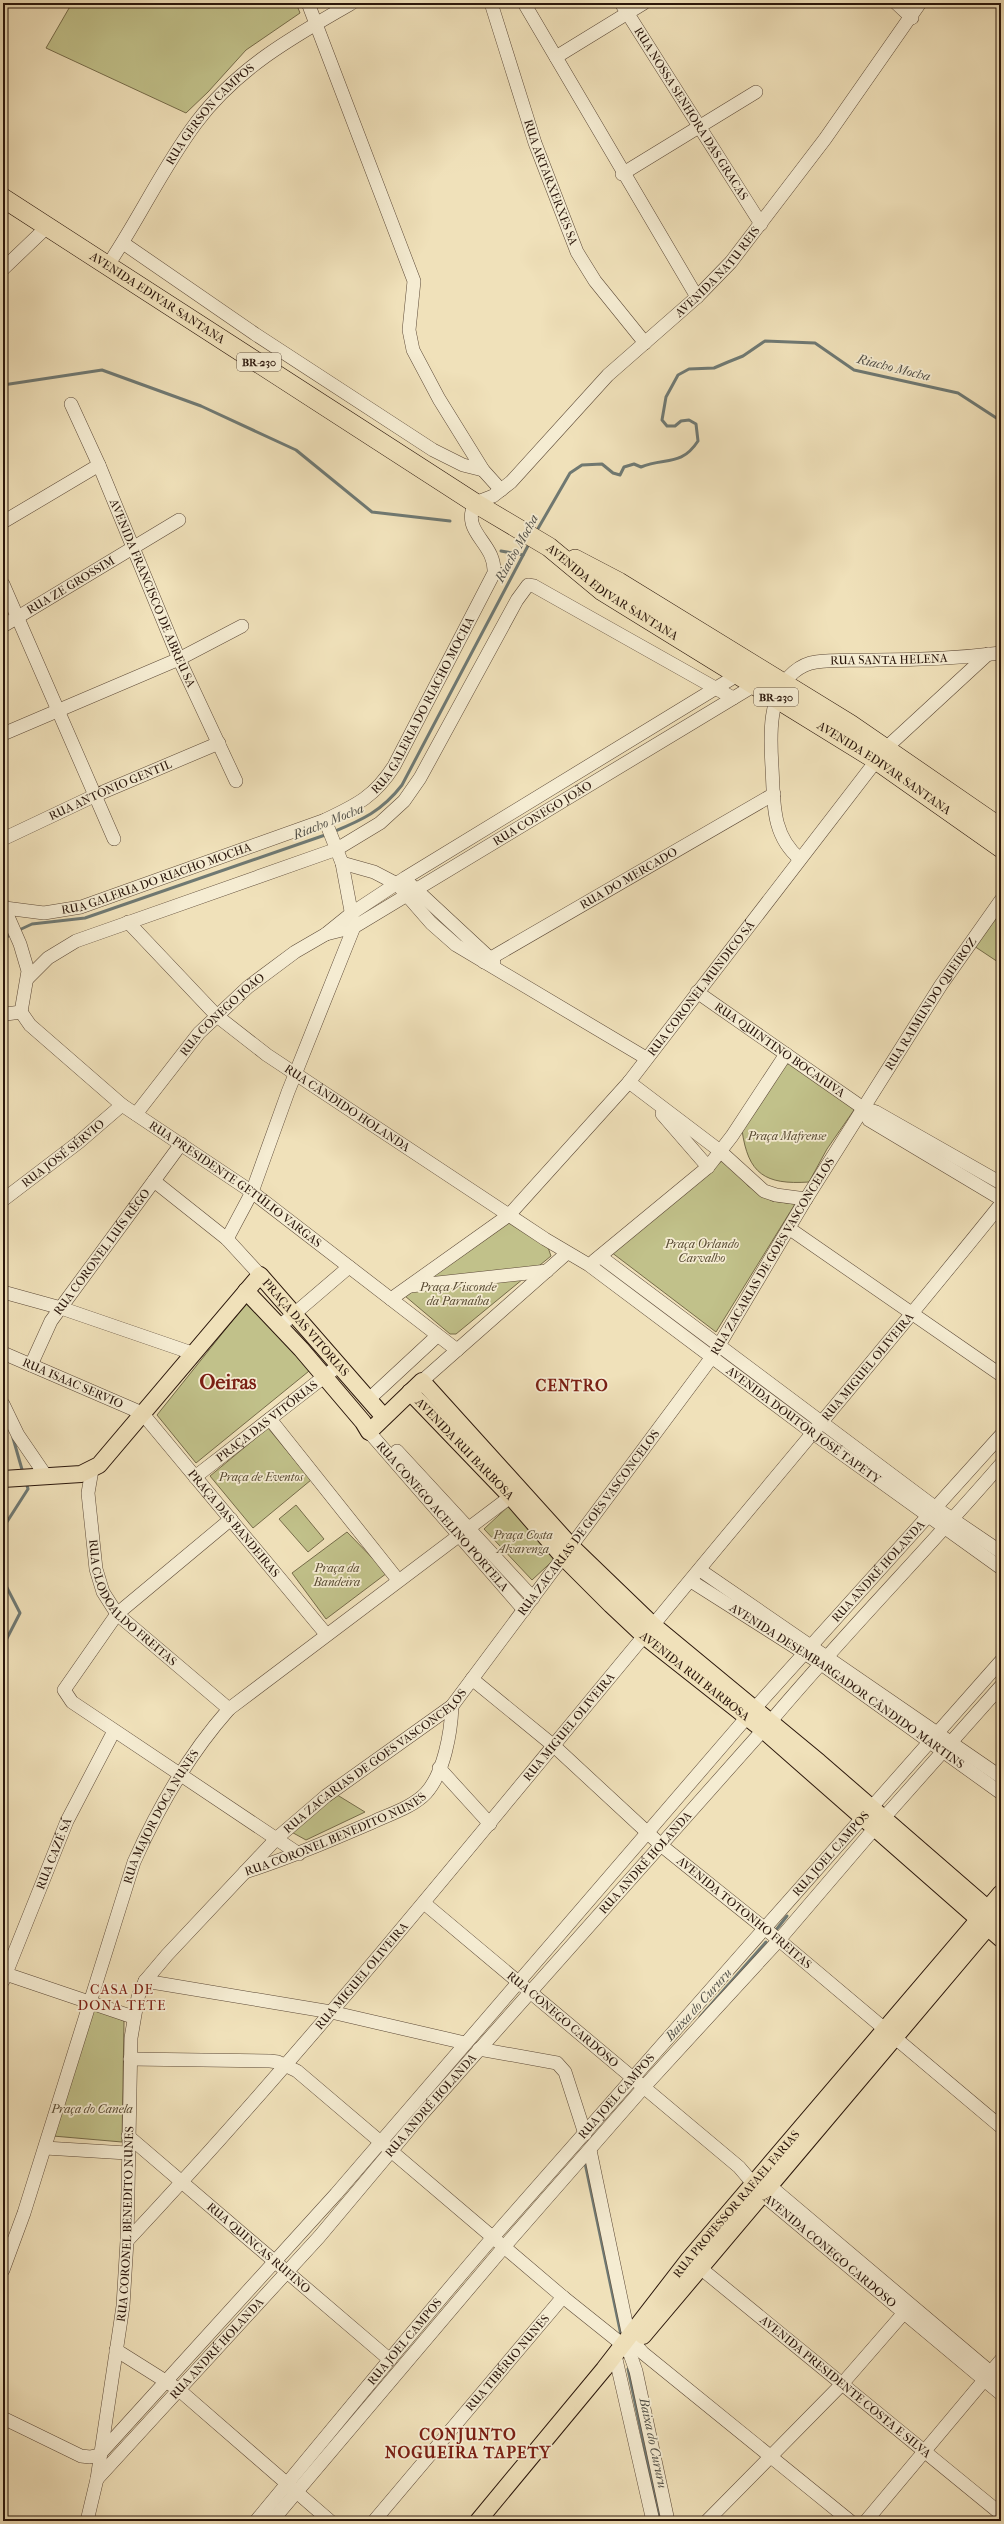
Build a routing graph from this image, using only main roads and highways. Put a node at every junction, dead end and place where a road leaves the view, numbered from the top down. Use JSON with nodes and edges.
{"nodes":[{"id":1,"x":3,"y":198,"type":"edge"},
{"id":2,"x":881,"y":754,"type":"junction"},
{"id":3,"x":1001,"y":828,"type":"edge"},
{"id":4,"x":1001,"y":848,"type":"edge"},
{"id":5,"x":246,"y":1291,"type":"junction"},
{"id":6,"x":410,"y":1392,"type":"junction"},
{"id":7,"x":372,"y":1425,"type":"junction"},
{"id":8,"x":9,"y":1478,"type":"edge"},
{"id":9,"x":515,"y":1493,"type":"junction"},
{"id":10,"x":1001,"y":1893,"type":"edge"},
{"id":11,"x":992,"y":1917,"type":"edge"},
{"id":12,"x":1001,"y":1939,"type":"edge"},
{"id":13,"x":625,"y":2351,"type":"junction"},
{"id":14,"x":478,"y":2521,"type":"edge"},
{"id":15,"x":490,"y":2521,"type":"edge"}],
"edges":[{"from":1,"to":2,"type":"highway","name":"AVENIDA EDIVAR SANTANA","number":"BR-230"},
{"from":2,"to":3,"type":"highway","name":"AVENIDA EDIVAR SANTANA","number":"BR-230"},
{"from":2,"to":4,"type":"highway","name":"AVENIDA EDIVAR SANTANA","number":"BR-230"},
{"from":5,"to":7,"type":"main road","name":"RUA CONEGO ACELINO PORTELA"},
{"from":5,"to":7,"type":"main road","name":"PRAÇA DAS VITORIAS"},
{"from":5,"to":8,"type":"main road"},
{"from":6,"to":7,"type":"main road"},
{"from":6,"to":9,"type":"main road","name":"AVENIDA RUI BARBOSA"},
{"from":6,"to":9,"type":"main road","name":"AVENIDA RUI BARBOSA"},
{"from":9,"to":11,"type":"main road","name":"AVENIDA RUI BARBOSA"},
{"from":10,"to":11,"type":"main road","name":"RUA PROFESSOR RAFAEL FARIAS"},
{"from":11,"to":12,"type":"main road","name":"AVENIDA RUI BARBOSA"},
{"from":11,"to":13,"type":"main road","name":"RUA PROFESSOR RAFAEL FARIAS"},
{"from":13,"to":14,"type":"main road","name":"RUA PROFESSOR RAFAEL FARIAS"},
{"from":13,"to":15,"type":"main road","name":"RUA PROFESSOR RAFAEL FARIAS"}]}
